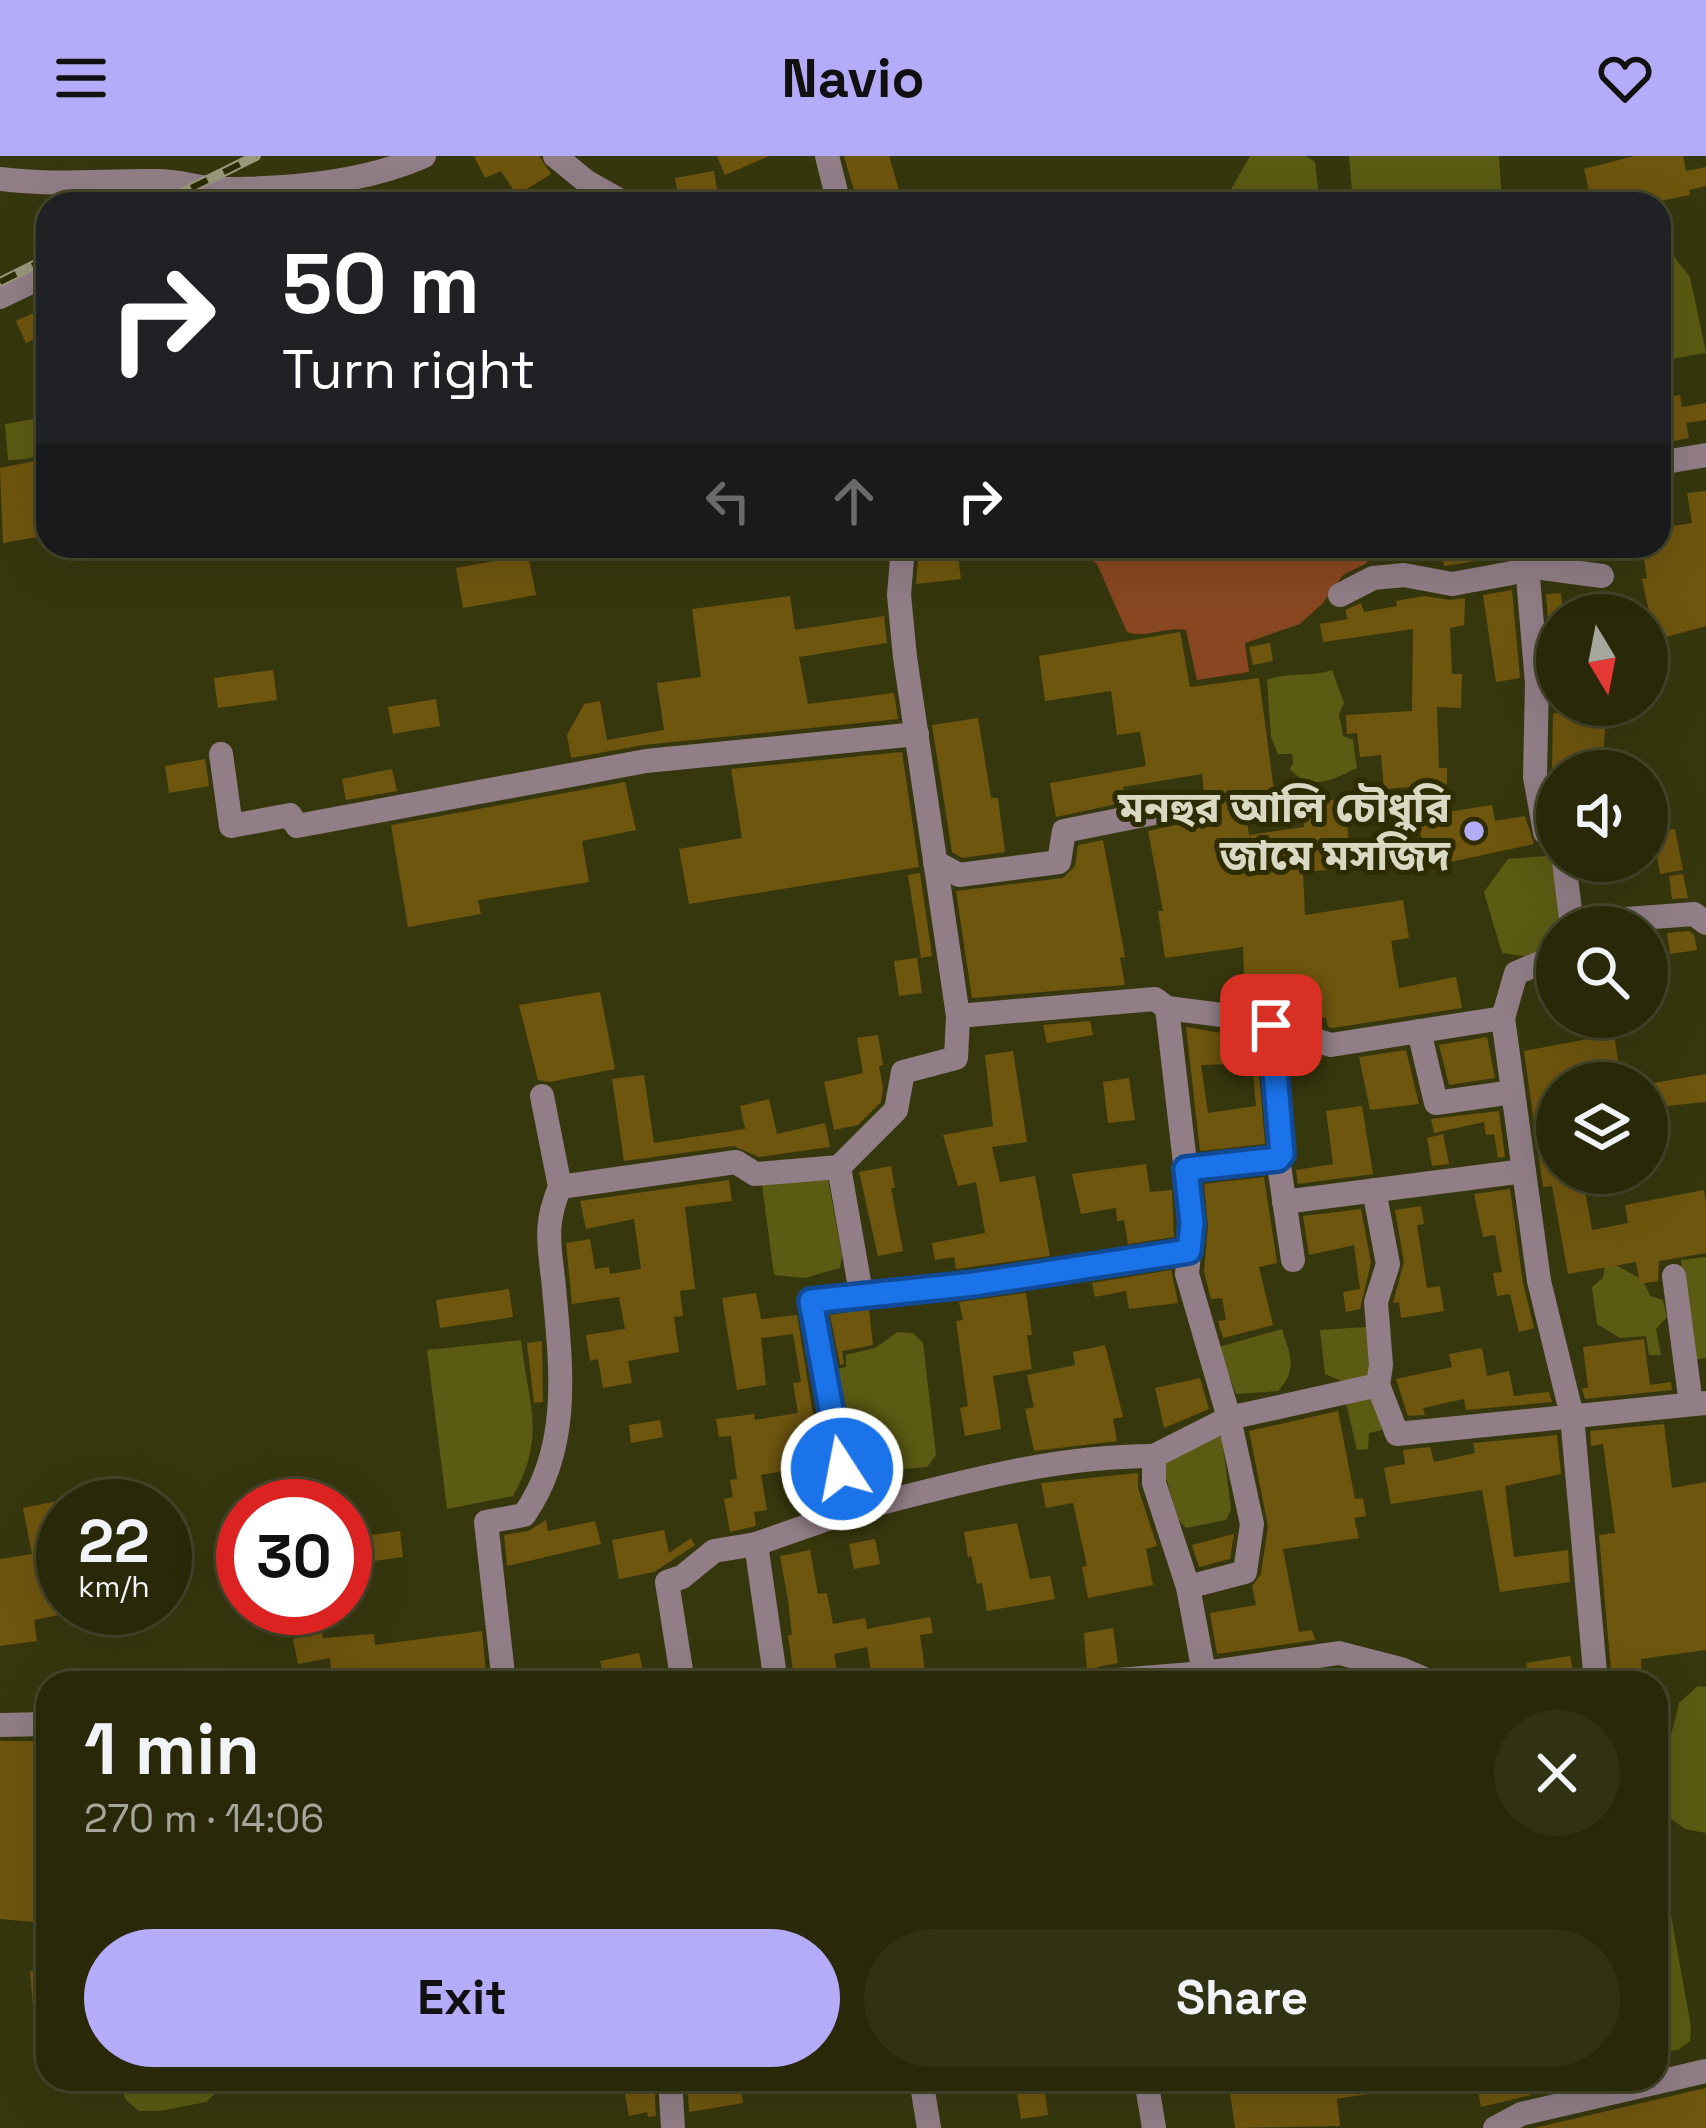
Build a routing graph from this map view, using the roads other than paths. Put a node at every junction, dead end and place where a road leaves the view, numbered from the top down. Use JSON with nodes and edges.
{"nodes":[{"id":1,"x":424,"y":156,"type":"edge"},
{"id":2,"x":555,"y":156,"type":"edge"},
{"id":3,"x":827,"y":156,"type":"edge"},
{"id":4,"x":0,"y":179,"type":"edge"},
{"id":5,"x":220,"y":190,"type":"junction"},
{"id":6,"x":216,"y":192,"type":"edge"},
{"id":7,"x":605,"y":192,"type":"edge"},
{"id":8,"x":831,"y":192,"type":"edge"},
{"id":9,"x":36,"y":280,"type":"edge"},
{"id":10,"x":0,"y":297,"type":"edge"},
{"id":11,"x":1706,"y":455,"type":"edge"},
{"id":12,"x":1671,"y":462,"type":"edge"},
{"id":13,"x":902,"y":558,"type":"edge"},
{"id":14,"x":1524,"y":558,"type":"edge"},
{"id":15,"x":1526,"y":558,"type":"edge"},
{"id":16,"x":1534,"y":558,"type":"edge"},
{"id":17,"x":1602,"y":576,"type":"dead end"},
{"id":18,"x":1340,"y":595,"type":"dead end"},
{"id":19,"x":917,"y":734,"type":"junction"},
{"id":20,"x":221,"y":754,"type":"dead end"},
{"id":21,"x":1536,"y":782,"type":"edge"},
{"id":22,"x":1184,"y":807,"type":"dead end"},
{"id":23,"x":935,"y":862,"type":"junction"},
{"id":24,"x":1668,"y":916,"type":"edge"},
{"id":25,"x":1706,"y":923,"type":"edge"},
{"id":26,"x":1536,"y":965,"type":"edge"},
{"id":27,"x":1167,"y":1008,"type":"junction"},
{"id":28,"x":958,"y":1016,"type":"junction"},
{"id":29,"x":1503,"y":1018,"type":"junction"},
{"id":30,"x":1271,"y":1025,"type":"junction"},
{"id":31,"x":1419,"y":1031,"type":"junction"},
{"id":32,"x":1514,"y":1092,"type":"junction"},
{"id":33,"x":542,"y":1096,"type":"dead end"},
{"id":34,"x":1278,"y":1159,"type":"junction"},
{"id":35,"x":838,"y":1167,"type":"junction"},
{"id":36,"x":1186,"y":1169,"type":"junction"},
{"id":37,"x":1524,"y":1171,"type":"junction"},
{"id":38,"x":560,"y":1187,"type":"junction"},
{"id":39,"x":1374,"y":1190,"type":"junction"},
{"id":40,"x":1285,"y":1202,"type":"junction"},
{"id":41,"x":1189,"y":1251,"type":"junction"},
{"id":42,"x":1293,"y":1259,"type":"dead end"},
{"id":43,"x":1674,"y":1276,"type":"dead end"},
{"id":44,"x":861,"y":1293,"type":"junction"},
{"id":45,"x":1378,"y":1385,"type":"junction"},
{"id":46,"x":1698,"y":1403,"type":"edge"},
{"id":47,"x":1572,"y":1416,"type":"junction"},
{"id":48,"x":1229,"y":1418,"type":"junction"},
{"id":49,"x":1154,"y":1456,"type":"junction"},
{"id":50,"x":850,"y":1511,"type":"junction"},
{"id":51,"x":756,"y":1544,"type":"junction"},
{"id":52,"x":1188,"y":1587,"type":"junction"},
{"id":53,"x":503,"y":1671,"type":"edge"},
{"id":54,"x":681,"y":1671,"type":"edge"},
{"id":55,"x":774,"y":1671,"type":"edge"},
{"id":56,"x":1204,"y":1671,"type":"edge"},
{"id":57,"x":1218,"y":1671,"type":"edge"},
{"id":58,"x":1406,"y":1671,"type":"edge"},
{"id":59,"x":1594,"y":1671,"type":"edge"},
{"id":60,"x":36,"y":1724,"type":"edge"},
{"id":61,"x":0,"y":1725,"type":"edge"},
{"id":62,"x":1706,"y":2071,"type":"edge"},
{"id":63,"x":1668,"y":2077,"type":"edge"},
{"id":64,"x":671,"y":2091,"type":"edge"},
{"id":65,"x":923,"y":2091,"type":"edge"},
{"id":66,"x":1148,"y":2091,"type":"edge"},
{"id":67,"x":1577,"y":2091,"type":"edge"},
{"id":68,"x":673,"y":2128,"type":"edge"},
{"id":69,"x":929,"y":2128,"type":"edge"},
{"id":70,"x":1154,"y":2128,"type":"edge"},
{"id":71,"x":1495,"y":2128,"type":"edge"}],
"edges":[{"from":1,"to":5,"type":"street"},
{"from":2,"to":7,"type":"street"},
{"from":3,"to":8,"type":"street"},
{"from":4,"to":5,"type":"street"},
{"from":5,"to":6,"type":"street"},
{"from":9,"to":10,"type":"street"},
{"from":11,"to":12,"type":"street"},
{"from":13,"to":19,"type":"street"},
{"from":14,"to":18,"type":"street"},
{"from":15,"to":21,"type":"street"},
{"from":16,"to":17,"type":"street"},
{"from":19,"to":20,"type":"street"},
{"from":19,"to":23,"type":"street"},
{"from":22,"to":23,"type":"street"},
{"from":23,"to":28,"type":"street"},
{"from":24,"to":25,"type":"street"},
{"from":26,"to":29,"type":"street"},
{"from":27,"to":28,"type":"street"},
{"from":27,"to":30,"type":"street"},
{"from":27,"to":36,"type":"street"},
{"from":28,"to":35,"type":"street"},
{"from":29,"to":31,"type":"street"},
{"from":29,"to":32,"type":"street"},
{"from":30,"to":31,"type":"street"},
{"from":30,"to":34,"type":"street"},
{"from":31,"to":32,"type":"street"},
{"from":32,"to":37,"type":"street"},
{"from":33,"to":38,"type":"street"},
{"from":34,"to":36,"type":"street"},
{"from":34,"to":40,"type":"street"},
{"from":35,"to":38,"type":"street"},
{"from":35,"to":44,"type":"street"},
{"from":36,"to":41,"type":"street"},
{"from":37,"to":39,"type":"street"},
{"from":37,"to":47,"type":"street"},
{"from":38,"to":53,"type":"street"},
{"from":39,"to":40,"type":"street"},
{"from":39,"to":45,"type":"street"},
{"from":40,"to":42,"type":"street"},
{"from":41,"to":44,"type":"street"},
{"from":41,"to":48,"type":"street"},
{"from":43,"to":46,"type":"street"},
{"from":44,"to":50,"type":"street"},
{"from":45,"to":47,"type":"street"},
{"from":45,"to":48,"type":"street"},
{"from":46,"to":47,"type":"street"},
{"from":47,"to":59,"type":"street"},
{"from":48,"to":49,"type":"street"},
{"from":48,"to":52,"type":"street"},
{"from":49,"to":50,"type":"street"},
{"from":49,"to":52,"type":"street"},
{"from":50,"to":51,"type":"street"},
{"from":51,"to":54,"type":"street"},
{"from":51,"to":55,"type":"street"},
{"from":52,"to":56,"type":"street"},
{"from":57,"to":58,"type":"street"},
{"from":60,"to":61,"type":"street"},
{"from":62,"to":63,"type":"street"},
{"from":64,"to":68,"type":"street"},
{"from":65,"to":69,"type":"street"},
{"from":66,"to":70,"type":"street"},
{"from":67,"to":71,"type":"street"}]}
